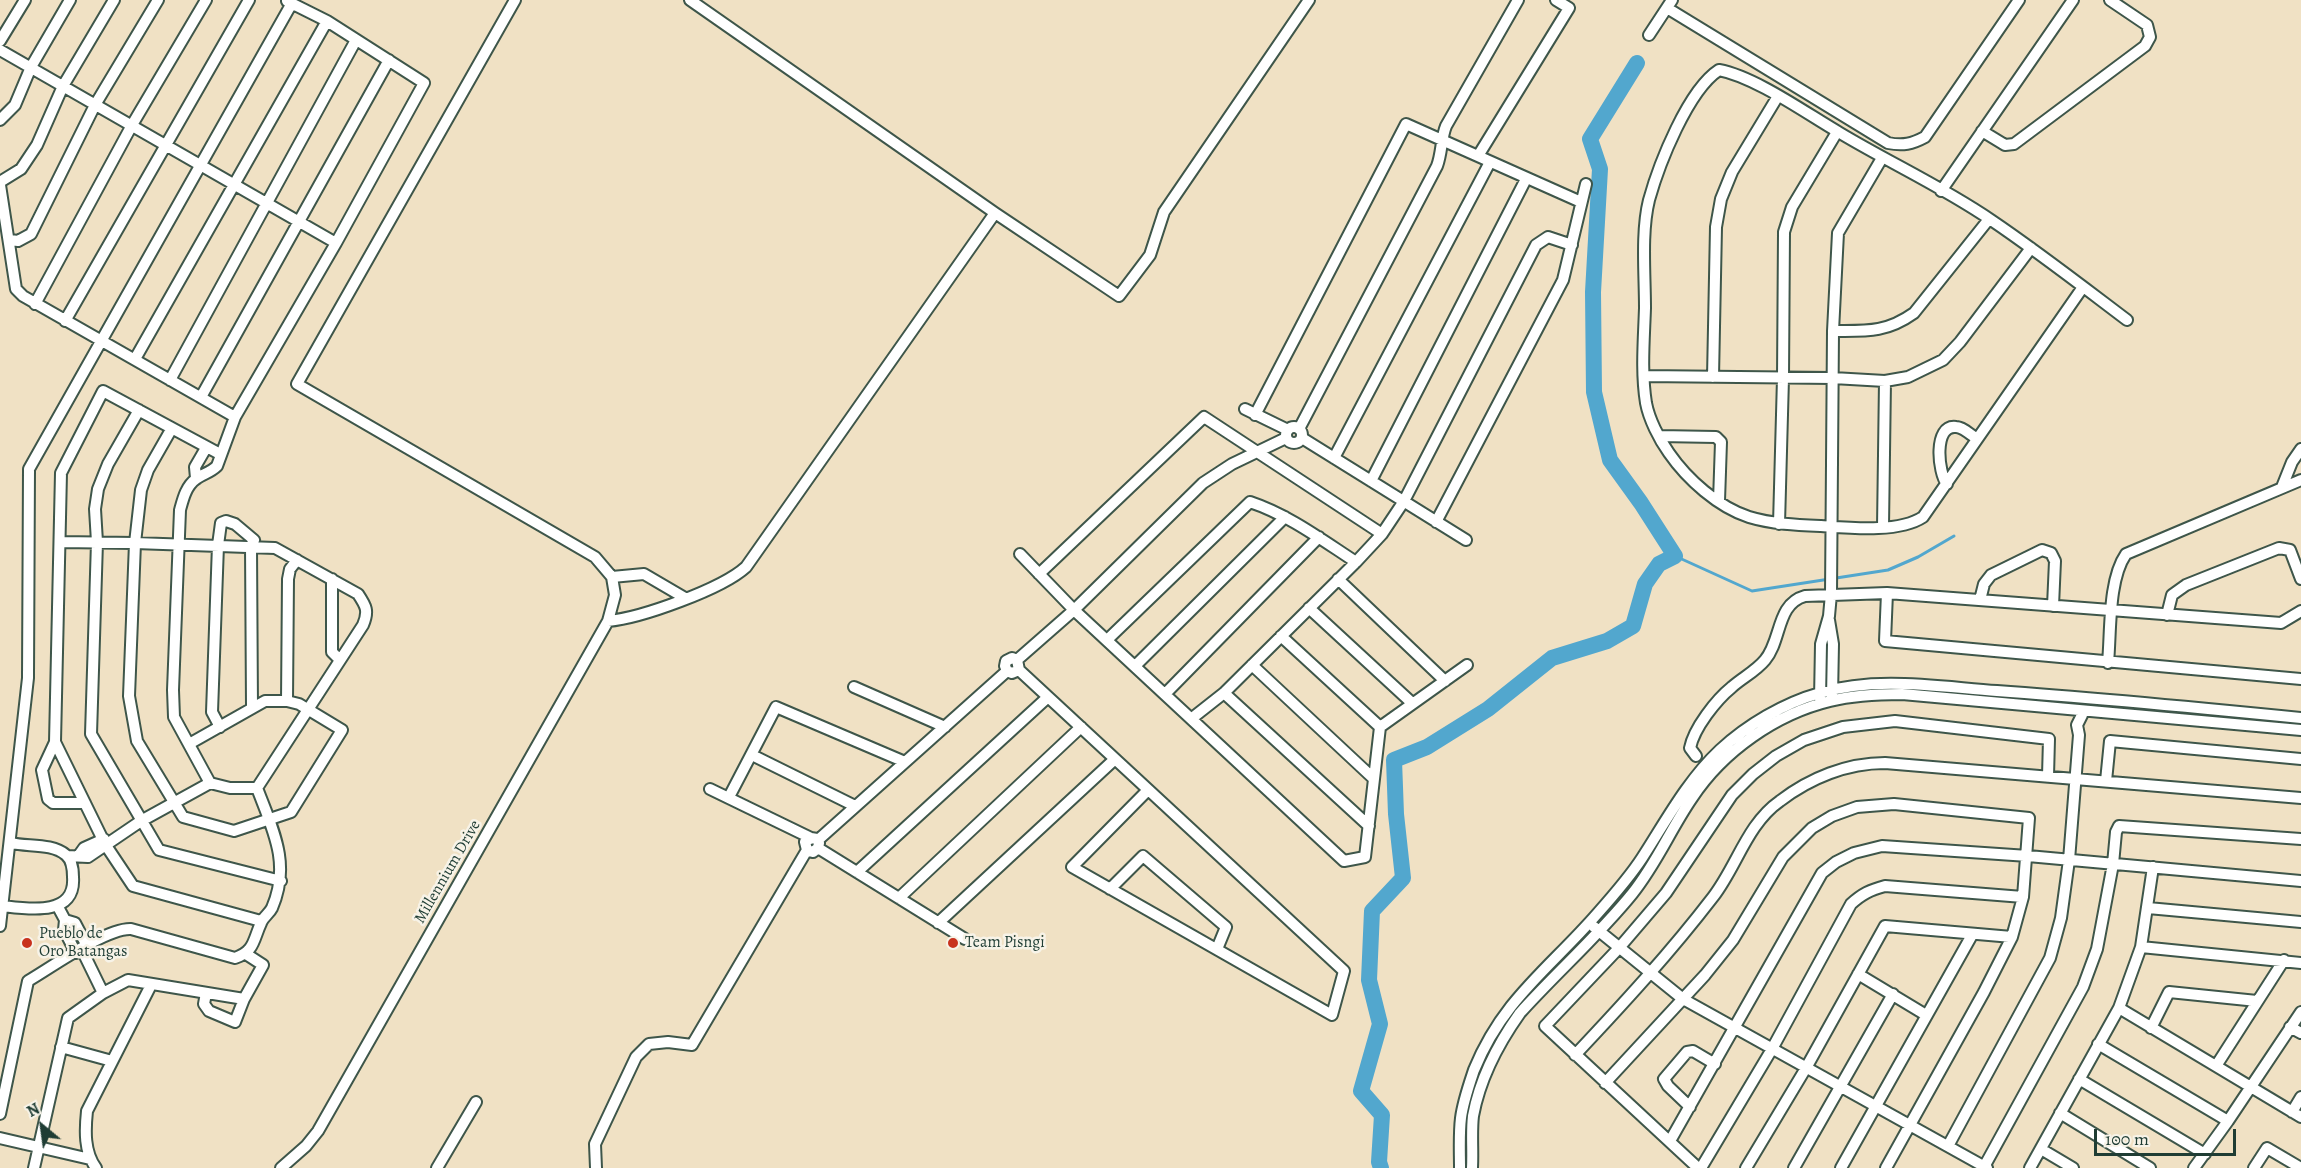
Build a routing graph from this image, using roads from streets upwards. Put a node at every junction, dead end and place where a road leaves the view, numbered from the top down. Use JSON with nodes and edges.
{"nodes":[{"id":1,"x":25,"y":0,"type":"edge"},
{"id":2,"x":70,"y":0,"type":"edge"},
{"id":3,"x":114,"y":0,"type":"edge"},
{"id":4,"x":158,"y":0,"type":"edge"},
{"id":5,"x":206,"y":0,"type":"edge"},
{"id":6,"x":249,"y":0,"type":"edge"},
{"id":7,"x":515,"y":0,"type":"edge"},
{"id":8,"x":690,"y":0,"type":"edge"},
{"id":9,"x":1310,"y":0,"type":"edge"},
{"id":10,"x":1518,"y":0,"type":"edge"},
{"id":11,"x":1556,"y":0,"type":"edge"},
{"id":12,"x":2019,"y":0,"type":"edge"},
{"id":13,"x":2073,"y":0,"type":"edge"},
{"id":14,"x":2110,"y":0,"type":"edge"},
{"id":15,"x":289,"y":2,"type":"edge"},
{"id":16,"x":1670,"y":4,"type":"edge"},
{"id":17,"x":327,"y":21,"type":"junction"},
{"id":18,"x":1649,"y":35,"type":"dead end"},
{"id":19,"x":356,"y":39,"type":"junction"},
{"id":20,"x":0,"y":41,"type":"edge"},
{"id":21,"x":0,"y":50,"type":"edge"},
{"id":22,"x":389,"y":60,"type":"junction"},
{"id":23,"x":31,"y":67,"type":"junction"},
{"id":24,"x":63,"y":86,"type":"junction"},
{"id":25,"x":1778,"y":96,"type":"junction"},
{"id":26,"x":95,"y":105,"type":"junction"},
{"id":27,"x":0,"y":120,"type":"edge"},
{"id":28,"x":132,"y":125,"type":"junction"},
{"id":29,"x":1982,"y":131,"type":"junction"},
{"id":30,"x":1838,"y":132,"type":"junction"},
{"id":31,"x":1443,"y":142,"type":"junction"},
{"id":32,"x":167,"y":145,"type":"junction"},
{"id":33,"x":1478,"y":156,"type":"junction"},
{"id":34,"x":1882,"y":158,"type":"junction"},
{"id":35,"x":1490,"y":162,"type":"junction"},
{"id":36,"x":201,"y":163,"type":"junction"},
{"id":37,"x":1526,"y":179,"type":"junction"},
{"id":38,"x":0,"y":184,"type":"edge"},
{"id":39,"x":1586,"y":184,"type":"dead end"},
{"id":40,"x":234,"y":185,"type":"junction"},
{"id":41,"x":1941,"y":191,"type":"junction"},
{"id":42,"x":267,"y":202,"type":"junction"},
{"id":43,"x":1581,"y":202,"type":"junction"},
{"id":44,"x":994,"y":213,"type":"junction"},
{"id":45,"x":1989,"y":219,"type":"junction"},
{"id":46,"x":299,"y":222,"type":"junction"},
{"id":47,"x":10,"y":240,"type":"junction"},
{"id":48,"x":336,"y":243,"type":"junction"},
{"id":49,"x":1572,"y":245,"type":"junction"},
{"id":50,"x":2031,"y":248,"type":"junction"},
{"id":51,"x":2083,"y":287,"type":"junction"},
{"id":52,"x":35,"y":304,"type":"junction"},
{"id":53,"x":2127,"y":320,"type":"dead end"},
{"id":54,"x":65,"y":321,"type":"junction"},
{"id":55,"x":1833,"y":331,"type":"junction"},
{"id":56,"x":101,"y":341,"type":"junction"},
{"id":57,"x":135,"y":359,"type":"junction"},
{"id":58,"x":1644,"y":376,"type":"junction"},
{"id":59,"x":1713,"y":377,"type":"junction"},
{"id":60,"x":1783,"y":378,"type":"junction"},
{"id":61,"x":1833,"y":378,"type":"junction"},
{"id":62,"x":170,"y":380,"type":"junction"},
{"id":63,"x":1885,"y":381,"type":"junction"},
{"id":64,"x":201,"y":398,"type":"junction"},
{"id":65,"x":139,"y":410,"type":"junction"},
{"id":66,"x":235,"y":417,"type":"junction"},
{"id":67,"x":172,"y":428,"type":"junction"},
{"id":68,"x":1294,"y":434,"type":"junction"},
{"id":69,"x":1659,"y":436,"type":"junction"},
{"id":70,"x":1977,"y":439,"type":"junction"},
{"id":71,"x":206,"y":448,"type":"junction"},
{"id":72,"x":2301,"y":449,"type":"edge"},
{"id":73,"x":1257,"y":452,"type":"junction"},
{"id":74,"x":220,"y":454,"type":"junction"},
{"id":75,"x":1334,"y":458,"type":"junction"},
{"id":76,"x":196,"y":478,"type":"junction"},
{"id":77,"x":2301,"y":480,"type":"edge"},
{"id":78,"x":1371,"y":481,"type":"junction"},
{"id":79,"x":1947,"y":484,"type":"junction"},
{"id":80,"x":2282,"y":487,"type":"junction"},
{"id":81,"x":1404,"y":501,"type":"junction"},
{"id":82,"x":1719,"y":501,"type":"junction"},
{"id":83,"x":1285,"y":517,"type":"junction"},
{"id":84,"x":1436,"y":522,"type":"junction"},
{"id":85,"x":1779,"y":524,"type":"junction"},
{"id":86,"x":1831,"y":527,"type":"junction"},
{"id":87,"x":1883,"y":527,"type":"junction"},
{"id":88,"x":1382,"y":534,"type":"junction"},
{"id":89,"x":1319,"y":537,"type":"junction"},
{"id":90,"x":1466,"y":540,"type":"dead end"},
{"id":91,"x":60,"y":542,"type":"junction"},
{"id":92,"x":97,"y":542,"type":"junction"},
{"id":93,"x":135,"y":543,"type":"junction"},
{"id":94,"x":177,"y":544,"type":"junction"},
{"id":95,"x":218,"y":545,"type":"junction"},
{"id":96,"x":251,"y":546,"type":"junction"},
{"id":97,"x":1020,"y":555,"type":"dead end"},
{"id":98,"x":297,"y":560,"type":"junction"},
{"id":99,"x":1356,"y":562,"type":"junction"},
{"id":100,"x":1039,"y":574,"type":"junction"},
{"id":101,"x":612,"y":577,"type":"junction"},
{"id":102,"x":332,"y":579,"type":"junction"},
{"id":103,"x":1338,"y":579,"type":"junction"},
{"id":104,"x":2301,"y":579,"type":"edge"},
{"id":105,"x":1887,"y":592,"type":"junction"},
{"id":106,"x":1831,"y":594,"type":"junction"},
{"id":107,"x":685,"y":598,"type":"junction"},
{"id":108,"x":1980,"y":600,"type":"junction"},
{"id":109,"x":2053,"y":606,"type":"junction"},
{"id":110,"x":1309,"y":608,"type":"junction"},
{"id":111,"x":1074,"y":610,"type":"junction"},
{"id":112,"x":2301,"y":610,"type":"edge"},
{"id":113,"x":2112,"y":611,"type":"junction"},
{"id":114,"x":2167,"y":615,"type":"junction"},
{"id":115,"x":1829,"y":616,"type":"junction"},
{"id":116,"x":608,"y":621,"type":"junction"},
{"id":117,"x":1281,"y":636,"type":"junction"},
{"id":118,"x":1107,"y":640,"type":"junction"},
{"id":119,"x":1821,"y":656,"type":"junction"},
{"id":120,"x":1832,"y":656,"type":"junction"},
{"id":121,"x":340,"y":660,"type":"junction"},
{"id":122,"x":2108,"y":663,"type":"junction"},
{"id":123,"x":1252,"y":665,"type":"junction"},
{"id":124,"x":1467,"y":665,"type":"dead end"},
{"id":125,"x":1135,"y":666,"type":"junction"},
{"id":126,"x":1014,"y":667,"type":"junction"},
{"id":127,"x":2301,"y":679,"type":"edge"},
{"id":128,"x":1445,"y":681,"type":"junction"},
{"id":129,"x":854,"y":687,"type":"dead end"},
{"id":130,"x":1224,"y":693,"type":"junction"},
{"id":131,"x":1165,"y":694,"type":"junction"},
{"id":132,"x":1832,"y":695,"type":"junction"},
{"id":133,"x":1048,"y":697,"type":"junction"},
{"id":134,"x":2083,"y":697,"type":"junction"},
{"id":135,"x":1820,"y":698,"type":"junction"},
{"id":136,"x":287,"y":701,"type":"junction"},
{"id":137,"x":1412,"y":704,"type":"junction"},
{"id":138,"x":252,"y":708,"type":"junction"},
{"id":139,"x":309,"y":709,"type":"junction"},
{"id":140,"x":2082,"y":713,"type":"junction"},
{"id":141,"x":2301,"y":718,"type":"edge"},
{"id":142,"x":1191,"y":719,"type":"junction"},
{"id":143,"x":220,"y":727,"type":"junction"},
{"id":144,"x":945,"y":727,"type":"junction"},
{"id":145,"x":1081,"y":727,"type":"junction"},
{"id":146,"x":1380,"y":727,"type":"junction"},
{"id":147,"x":2301,"y":730,"type":"edge"},
{"id":148,"x":55,"y":742,"type":"junction"},
{"id":149,"x":189,"y":744,"type":"junction"},
{"id":150,"x":752,"y":755,"type":"junction"},
{"id":151,"x":1696,"y":756,"type":"dead end"},
{"id":152,"x":1115,"y":759,"type":"junction"},
{"id":153,"x":2301,"y":759,"type":"edge"},
{"id":154,"x":905,"y":762,"type":"junction"},
{"id":155,"x":2048,"y":776,"type":"junction"},
{"id":156,"x":1373,"y":778,"type":"junction"},
{"id":157,"x":2076,"y":779,"type":"junction"},
{"id":158,"x":2106,"y":781,"type":"junction"},
{"id":159,"x":210,"y":783,"type":"junction"},
{"id":160,"x":257,"y":788,"type":"junction"},
{"id":161,"x":710,"y":789,"type":"dead end"},
{"id":162,"x":1148,"y":789,"type":"junction"},
{"id":163,"x":729,"y":797,"type":"junction"},
{"id":164,"x":2301,"y":798,"type":"edge"},
{"id":165,"x":174,"y":802,"type":"junction"},
{"id":166,"x":85,"y":803,"type":"junction"},
{"id":167,"x":855,"y":806,"type":"junction"},
{"id":168,"x":269,"y":820,"type":"junction"},
{"id":169,"x":141,"y":821,"type":"junction"},
{"id":170,"x":1369,"y":826,"type":"junction"},
{"id":171,"x":2301,"y":839,"type":"edge"},
{"id":172,"x":104,"y":841,"type":"junction"},
{"id":173,"x":11,"y":843,"type":"junction"},
{"id":174,"x":814,"y":844,"type":"junction"},
{"id":175,"x":67,"y":856,"type":"junction"},
{"id":176,"x":2028,"y":856,"type":"junction"},
{"id":177,"x":2069,"y":860,"type":"junction"},
{"id":178,"x":2113,"y":864,"type":"junction"},
{"id":179,"x":2152,"y":867,"type":"junction"},
{"id":180,"x":857,"y":872,"type":"junction"},
{"id":181,"x":2301,"y":880,"type":"edge"},
{"id":182,"x":281,"y":881,"type":"junction"},
{"id":183,"x":1110,"y":889,"type":"junction"},
{"id":184,"x":2023,"y":897,"type":"junction"},
{"id":185,"x":899,"y":898,"type":"junction"},
{"id":186,"x":57,"y":905,"type":"junction"},
{"id":187,"x":3,"y":906,"type":"junction"},
{"id":188,"x":2148,"y":908,"type":"junction"},
{"id":189,"x":261,"y":921,"type":"junction"},
{"id":190,"x":938,"y":922,"type":"junction"},
{"id":191,"x":2301,"y":922,"type":"edge"},
{"id":192,"x":1589,"y":923,"type":"junction"},
{"id":193,"x":0,"y":926,"type":"edge"},
{"id":194,"x":1598,"y":931,"type":"junction"},
{"id":195,"x":1972,"y":934,"type":"junction"},
{"id":196,"x":2012,"y":937,"type":"junction"},
{"id":197,"x":965,"y":939,"type":"dead end"},
{"id":198,"x":2141,"y":947,"type":"junction"},
{"id":199,"x":1618,"y":948,"type":"junction"},
{"id":200,"x":1217,"y":949,"type":"junction"},
{"id":201,"x":82,"y":950,"type":"junction"},
{"id":202,"x":246,"y":954,"type":"junction"},
{"id":203,"x":2284,"y":960,"type":"junction"},
{"id":204,"x":2301,"y":963,"type":"edge"},
{"id":205,"x":1651,"y":974,"type":"junction"},
{"id":206,"x":1858,"y":974,"type":"junction"},
{"id":207,"x":152,"y":985,"type":"junction"},
{"id":208,"x":103,"y":993,"type":"junction"},
{"id":209,"x":206,"y":993,"type":"junction"},
{"id":210,"x":1893,"y":994,"type":"junction"},
{"id":211,"x":244,"y":999,"type":"junction"},
{"id":212,"x":1683,"y":999,"type":"junction"},
{"id":213,"x":2257,"y":1001,"type":"junction"},
{"id":214,"x":2119,"y":1008,"type":"junction"},
{"id":215,"x":2301,"y":1012,"type":"edge"},
{"id":216,"x":1926,"y":1015,"type":"junction"},
{"id":217,"x":2290,"y":1027,"type":"junction"},
{"id":218,"x":1735,"y":1028,"type":"junction"},
{"id":219,"x":2151,"y":1028,"type":"junction"},
{"id":220,"x":2301,"y":1033,"type":"edge"},
{"id":221,"x":2098,"y":1044,"type":"junction"},
{"id":222,"x":61,"y":1047,"type":"junction"},
{"id":223,"x":1772,"y":1049,"type":"junction"},
{"id":224,"x":1575,"y":1055,"type":"junction"},
{"id":225,"x":112,"y":1061,"type":"junction"},
{"id":226,"x":1714,"y":1064,"type":"junction"},
{"id":227,"x":2216,"y":1066,"type":"junction"},
{"id":228,"x":1806,"y":1068,"type":"junction"},
{"id":229,"x":2079,"y":1079,"type":"junction"},
{"id":230,"x":1605,"y":1083,"type":"junction"},
{"id":231,"x":1839,"y":1086,"type":"junction"},
{"id":232,"x":2250,"y":1087,"type":"junction"},
{"id":233,"x":2301,"y":1097,"type":"edge"},
{"id":234,"x":476,"y":1102,"type":"dead end"},
{"id":235,"x":1875,"y":1106,"type":"junction"},
{"id":236,"x":1690,"y":1107,"type":"junction"},
{"id":237,"x":2060,"y":1113,"type":"junction"},
{"id":238,"x":0,"y":1114,"type":"edge"},
{"id":239,"x":2296,"y":1115,"type":"edge"},
{"id":240,"x":2228,"y":1121,"type":"junction"},
{"id":241,"x":1910,"y":1126,"type":"junction"},
{"id":242,"x":0,"y":1138,"type":"edge"},
{"id":243,"x":1670,"y":1141,"type":"junction"},
{"id":244,"x":1948,"y":1146,"type":"junction"},
{"id":245,"x":38,"y":1148,"type":"junction"},
{"id":246,"x":2041,"y":1149,"type":"junction"},
{"id":247,"x":2205,"y":1154,"type":"junction"},
{"id":248,"x":85,"y":1163,"type":"edge"},
{"id":249,"x":1985,"y":1167,"type":"edge"},
{"id":250,"x":34,"y":1168,"type":"edge"},
{"id":251,"x":281,"y":1168,"type":"edge"},
{"id":252,"x":437,"y":1168,"type":"edge"},
{"id":253,"x":596,"y":1168,"type":"edge"},
{"id":254,"x":1460,"y":1168,"type":"edge"},
{"id":255,"x":1472,"y":1168,"type":"edge"},
{"id":256,"x":1700,"y":1168,"type":"edge"},
{"id":257,"x":1746,"y":1168,"type":"edge"},
{"id":258,"x":1794,"y":1168,"type":"edge"},
{"id":259,"x":1841,"y":1168,"type":"edge"},
{"id":260,"x":1886,"y":1168,"type":"edge"},
{"id":261,"x":2030,"y":1168,"type":"edge"},
{"id":262,"x":2073,"y":1168,"type":"edge"},
{"id":263,"x":2150,"y":1168,"type":"edge"},
{"id":264,"x":2194,"y":1168,"type":"edge"},
{"id":265,"x":2254,"y":1168,"type":"edge"},
{"id":266,"x":2301,"y":1168,"type":"edge"}],
"edges":[{"from":1,"to":20,"type":"street"},
{"from":2,"to":23,"type":"street"},
{"from":3,"to":24,"type":"street"},
{"from":4,"to":26,"type":"street"},
{"from":5,"to":28,"type":"street"},
{"from":6,"to":32,"type":"street"},
{"from":7,"to":101,"type":"street"},
{"from":8,"to":44,"type":"street"},
{"from":9,"to":44,"type":"street"},
{"from":10,"to":31,"type":"street"},
{"from":11,"to":33,"type":"street"},
{"from":12,"to":16,"type":"street"},
{"from":13,"to":29,"type":"street"},
{"from":14,"to":29,"type":"street"},
{"from":15,"to":17,"type":"street"},
{"from":15,"to":36,"type":"street"},
{"from":16,"to":18,"type":"street"},
{"from":17,"to":19,"type":"street"},
{"from":17,"to":40,"type":"street"},
{"from":19,"to":22,"type":"street"},
{"from":19,"to":42,"type":"street"},
{"from":21,"to":23,"type":"street"},
{"from":22,"to":46,"type":"street"},
{"from":22,"to":48,"type":"street"},
{"from":23,"to":24,"type":"street"},
{"from":23,"to":27,"type":"street"},
{"from":24,"to":26,"type":"street"},
{"from":24,"to":38,"type":"street"},
{"from":25,"to":30,"type":"street"},
{"from":25,"to":58,"type":"street"},
{"from":25,"to":59,"type":"street"},
{"from":26,"to":28,"type":"street"},
{"from":26,"to":47,"type":"street"},
{"from":28,"to":32,"type":"street"},
{"from":28,"to":52,"type":"street"},
{"from":29,"to":41,"type":"street"},
{"from":30,"to":34,"type":"street"},
{"from":30,"to":60,"type":"street"},
{"from":31,"to":33,"type":"street"},
{"from":31,"to":68,"type":"street"},
{"from":31,"to":68,"type":"street"},
{"from":32,"to":36,"type":"street"},
{"from":32,"to":54,"type":"street"},
{"from":33,"to":35,"type":"street"},
{"from":34,"to":41,"type":"street"},
{"from":34,"to":55,"type":"street"},
{"from":35,"to":37,"type":"street"},
{"from":35,"to":75,"type":"street"},
{"from":36,"to":40,"type":"street"},
{"from":36,"to":56,"type":"street"},
{"from":37,"to":43,"type":"street"},
{"from":37,"to":78,"type":"street"},
{"from":38,"to":47,"type":"street"},
{"from":39,"to":43,"type":"street"},
{"from":40,"to":42,"type":"street"},
{"from":40,"to":57,"type":"street"},
{"from":41,"to":45,"type":"street"},
{"from":42,"to":46,"type":"street"},
{"from":42,"to":62,"type":"street"},
{"from":43,"to":49,"type":"street"},
{"from":44,"to":107,"type":"street"},
{"from":45,"to":50,"type":"street"},
{"from":45,"to":55,"type":"street"},
{"from":46,"to":48,"type":"street"},
{"from":46,"to":64,"type":"street"},
{"from":47,"to":52,"type":"street"},
{"from":48,"to":66,"type":"street"},
{"from":49,"to":81,"type":"street"},
{"from":49,"to":84,"type":"street"},
{"from":50,"to":51,"type":"street"},
{"from":50,"to":63,"type":"street"},
{"from":51,"to":53,"type":"street"},
{"from":51,"to":70,"type":"street"},
{"from":52,"to":54,"type":"street"},
{"from":54,"to":56,"type":"street"},
{"from":55,"to":61,"type":"street"},
{"from":56,"to":57,"type":"street"},
{"from":56,"to":173,"type":"street"},
{"from":57,"to":62,"type":"street"},
{"from":58,"to":59,"type":"street"},
{"from":58,"to":69,"type":"street"},
{"from":59,"to":60,"type":"street"},
{"from":60,"to":61,"type":"street"},
{"from":60,"to":85,"type":"street"},
{"from":61,"to":63,"type":"street"},
{"from":61,"to":86,"type":"street"},
{"from":62,"to":64,"type":"street"},
{"from":63,"to":87,"type":"street"},
{"from":64,"to":66,"type":"street"},
{"from":65,"to":67,"type":"street"},
{"from":65,"to":91,"type":"street"},
{"from":65,"to":92,"type":"street"},
{"from":66,"to":74,"type":"street"},
{"from":67,"to":71,"type":"street"},
{"from":67,"to":93,"type":"street"},
{"from":68,"to":73,"type":"street"},
{"from":68,"to":75,"type":"street"},
{"from":69,"to":82,"type":"street"},
{"from":69,"to":82,"type":"street"},
{"from":70,"to":79,"type":"street"},
{"from":70,"to":79,"type":"street"},
{"from":71,"to":74,"type":"street"},
{"from":71,"to":76,"type":"street"},
{"from":72,"to":80,"type":"street"},
{"from":73,"to":88,"type":"street"},
{"from":73,"to":100,"type":"street"},
{"from":73,"to":111,"type":"street"},
{"from":74,"to":76,"type":"street"},
{"from":75,"to":78,"type":"street"},
{"from":76,"to":94,"type":"street"},
{"from":77,"to":80,"type":"street"},
{"from":78,"to":81,"type":"street"},
{"from":79,"to":87,"type":"street"},
{"from":80,"to":113,"type":"street"},
{"from":81,"to":84,"type":"street"},
{"from":81,"to":88,"type":"street"},
{"from":82,"to":85,"type":"street"},
{"from":83,"to":89,"type":"street"},
{"from":83,"to":118,"type":"street"},
{"from":83,"to":125,"type":"street"},
{"from":84,"to":90,"type":"street"},
{"from":85,"to":86,"type":"street"},
{"from":86,"to":87,"type":"street"},
{"from":86,"to":106,"type":"street"},
{"from":88,"to":99,"type":"street"},
{"from":89,"to":99,"type":"street"},
{"from":89,"to":131,"type":"street"},
{"from":91,"to":92,"type":"street"},
{"from":91,"to":148,"type":"street"},
{"from":92,"to":93,"type":"street"},
{"from":92,"to":169,"type":"street"},
{"from":93,"to":94,"type":"street"},
{"from":93,"to":165,"type":"street"},
{"from":94,"to":95,"type":"street"},
{"from":94,"to":149,"type":"street"},
{"from":95,"to":96,"type":"street"},
{"from":95,"to":96,"type":"street"},
{"from":95,"to":143,"type":"street"},
{"from":96,"to":98,"type":"street"},
{"from":96,"to":138,"type":"street"},
{"from":97,"to":100,"type":"street"},
{"from":98,"to":102,"type":"street"},
{"from":98,"to":136,"type":"street"},
{"from":99,"to":103,"type":"street"},
{"from":100,"to":111,"type":"street"},
{"from":101,"to":107,"type":"street"},
{"from":101,"to":116,"type":"street","name":"Millennium Drive"},
{"from":102,"to":121,"type":"street"},
{"from":102,"to":121,"type":"street"},
{"from":103,"to":110,"type":"street"},
{"from":103,"to":128,"type":"street"},
{"from":104,"to":114,"type":"street"},
{"from":105,"to":106,"type":"street"},
{"from":105,"to":108,"type":"street"},
{"from":105,"to":122,"type":"street"},
{"from":106,"to":115,"type":"street"},
{"from":106,"to":151,"type":"street"},
{"from":107,"to":116,"type":"street"},
{"from":108,"to":109,"type":"street"},
{"from":108,"to":109,"type":"street"},
{"from":109,"to":113,"type":"street"},
{"from":110,"to":117,"type":"street"},
{"from":110,"to":137,"type":"street"},
{"from":111,"to":118,"type":"street"},
{"from":111,"to":126,"type":"street"},
{"from":112,"to":114,"type":"street"},
{"from":113,"to":114,"type":"street"},
{"from":113,"to":122,"type":"street"},
{"from":115,"to":119,"type":"street"},
{"from":115,"to":120,"type":"street"},
{"from":116,"to":251,"type":"street","name":"Millennium Drive"},
{"from":117,"to":123,"type":"street"},
{"from":117,"to":146,"type":"street"},
{"from":118,"to":125,"type":"street"},
{"from":119,"to":120,"type":"street"},
{"from":119,"to":135,"type":"street"},
{"from":120,"to":132,"type":"street"},
{"from":121,"to":139,"type":"street"},
{"from":122,"to":127,"type":"street"},
{"from":123,"to":130,"type":"street"},
{"from":123,"to":156,"type":"street"},
{"from":124,"to":128,"type":"street"},
{"from":125,"to":131,"type":"street"},
{"from":126,"to":133,"type":"street"},
{"from":126,"to":144,"type":"street"},
{"from":128,"to":137,"type":"street"},
{"from":129,"to":144,"type":"street"},
{"from":130,"to":142,"type":"street"},
{"from":130,"to":170,"type":"street"},
{"from":131,"to":142,"type":"street"},
{"from":132,"to":134,"type":"street"},
{"from":132,"to":135,"type":"street"},
{"from":132,"to":140,"type":"street"},
{"from":133,"to":145,"type":"street"},
{"from":133,"to":180,"type":"street"},
{"from":134,"to":140,"type":"street"},
{"from":134,"to":141,"type":"street"},
{"from":135,"to":192,"type":"street"},
{"from":135,"to":194,"type":"street"},
{"from":136,"to":138,"type":"street"},
{"from":136,"to":139,"type":"street"},
{"from":137,"to":146,"type":"street"},
{"from":138,"to":143,"type":"street"},
{"from":139,"to":160,"type":"street"},
{"from":139,"to":168,"type":"street"},
{"from":140,"to":147,"type":"street"},
{"from":140,"to":157,"type":"street"},
{"from":142,"to":170,"type":"street"},
{"from":143,"to":149,"type":"street"},
{"from":144,"to":154,"type":"street"},
{"from":145,"to":152,"type":"street"},
{"from":145,"to":185,"type":"street"},
{"from":146,"to":156,"type":"street"},
{"from":148,"to":166,"type":"street"},
{"from":148,"to":166,"type":"street"},
{"from":149,"to":159,"type":"street"},
{"from":150,"to":154,"type":"street"},
{"from":150,"to":163,"type":"street"},
{"from":150,"to":167,"type":"street"},
{"from":152,"to":162,"type":"street"},
{"from":152,"to":190,"type":"street"},
{"from":153,"to":158,"type":"street"},
{"from":154,"to":167,"type":"street"},
{"from":155,"to":157,"type":"street"},
{"from":155,"to":199,"type":"street"},
{"from":155,"to":205,"type":"street"},
{"from":156,"to":170,"type":"street"},
{"from":157,"to":158,"type":"street"},
{"from":157,"to":177,"type":"street"},
{"from":158,"to":164,"type":"street"},
{"from":159,"to":160,"type":"street"},
{"from":159,"to":165,"type":"street"},
{"from":160,"to":168,"type":"street"},
{"from":161,"to":163,"type":"street"},
{"from":162,"to":183,"type":"street"},
{"from":162,"to":200,"type":"street"},
{"from":163,"to":174,"type":"street"},
{"from":165,"to":168,"type":"street"},
{"from":165,"to":169,"type":"street"},
{"from":166,"to":172,"type":"street"},
{"from":167,"to":174,"type":"street"},
{"from":168,"to":182,"type":"street"},
{"from":169,"to":172,"type":"street"},
{"from":169,"to":182,"type":"street"},
{"from":171,"to":178,"type":"street"},
{"from":172,"to":175,"type":"street"},
{"from":172,"to":189,"type":"street"},
{"from":173,"to":175,"type":"street"},
{"from":173,"to":187,"type":"street"},
{"from":174,"to":180,"type":"street"},
{"from":174,"to":253,"type":"street"},
{"from":175,"to":186,"type":"street"},
{"from":176,"to":177,"type":"street"},
{"from":176,"to":184,"type":"street"},
{"from":176,"to":212,"type":"street"},
{"from":176,"to":218,"type":"street"},
{"from":177,"to":178,"type":"street"},
{"from":177,"to":244,"type":"street"},
{"from":178,"to":179,"type":"street"},
{"from":178,"to":249,"type":"street"},
{"from":179,"to":181,"type":"street"},
{"from":179,"to":188,"type":"street"},
{"from":180,"to":185,"type":"street"},
{"from":182,"to":189,"type":"street"},
{"from":183,"to":200,"type":"street"},
{"from":183,"to":200,"type":"street"},
{"from":184,"to":196,"type":"street"},
{"from":184,"to":223,"type":"street"},
{"from":185,"to":190,"type":"street"},
{"from":186,"to":187,"type":"street"},
{"from":186,"to":201,"type":"street"},
{"from":187,"to":193,"type":"street"},
{"from":188,"to":191,"type":"street"},
{"from":188,"to":198,"type":"street"},
{"from":189,"to":202,"type":"street"},
{"from":190,"to":197,"type":"street"},
{"from":192,"to":194,"type":"street"},
{"from":192,"to":254,"type":"street"},
{"from":194,"to":199,"type":"street"},
{"from":194,"to":255,"type":"street"},
{"from":195,"to":196,"type":"street"},
{"from":195,"to":206,"type":"street"},
{"from":195,"to":216,"type":"street"},
{"from":196,"to":241,"type":"street"},
{"from":198,"to":203,"type":"street"},
{"from":198,"to":214,"type":"street"},
{"from":199,"to":205,"type":"street"},
{"from":199,"to":224,"type":"street"},
{"from":201,"to":202,"type":"street"},
{"from":201,"to":208,"type":"street"},
{"from":201,"to":238,"type":"street"},
{"from":202,"to":211,"type":"street"},
{"from":203,"to":204,"type":"street"},
{"from":203,"to":213,"type":"street"},
{"from":205,"to":212,"type":"street"},
{"from":205,"to":224,"type":"street"},
{"from":206,"to":210,"type":"street"},
{"from":206,"to":228,"type":"street"},
{"from":207,"to":208,"type":"street"},
{"from":207,"to":209,"type":"street"},
{"from":207,"to":225,"type":"street"},
{"from":208,"to":222,"type":"street"},
{"from":209,"to":211,"type":"street"},
{"from":209,"to":211,"type":"street"},
{"from":210,"to":216,"type":"street"},
{"from":210,"to":231,"type":"street"},
{"from":212,"to":218,"type":"street"},
{"from":212,"to":230,"type":"street"},
{"from":213,"to":219,"type":"street"},
{"from":213,"to":227,"type":"street"},
{"from":214,"to":219,"type":"street"},
{"from":214,"to":221,"type":"street"},
{"from":215,"to":217,"type":"street"},
{"from":216,"to":235,"type":"street"},
{"from":217,"to":220,"type":"street"},
{"from":217,"to":232,"type":"street"},
{"from":218,"to":223,"type":"street"},
{"from":218,"to":226,"type":"street"},
{"from":219,"to":227,"type":"street"},
{"from":221,"to":229,"type":"street"},
{"from":221,"to":240,"type":"street"},
{"from":222,"to":225,"type":"street"},
{"from":222,"to":245,"type":"street"},
{"from":223,"to":228,"type":"street"},
{"from":223,"to":256,"type":"street"},
{"from":224,"to":230,"type":"street"},
{"from":225,"to":248,"type":"street"},
{"from":226,"to":236,"type":"street"},
{"from":226,"to":236,"type":"street"},
{"from":227,"to":232,"type":"street"},
{"from":228,"to":231,"type":"street"},
{"from":228,"to":257,"type":"street"},
{"from":229,"to":237,"type":"street"},
{"from":229,"to":247,"type":"street"},
{"from":230,"to":243,"type":"street"},
{"from":231,"to":235,"type":"street"},
{"from":231,"to":258,"type":"street"},
{"from":232,"to":239,"type":"street"},
{"from":232,"to":240,"type":"street"},
{"from":233,"to":239,"type":"street"},
{"from":234,"to":252,"type":"street"},
{"from":235,"to":241,"type":"street"},
{"from":235,"to":259,"type":"street"},
{"from":236,"to":243,"type":"street"},
{"from":237,"to":246,"type":"street"},
{"from":237,"to":263,"type":"street"},
{"from":240,"to":247,"type":"street"},
{"from":241,"to":244,"type":"street"},
{"from":241,"to":260,"type":"street"},
{"from":242,"to":245,"type":"street"},
{"from":243,"to":256,"type":"street"},
{"from":244,"to":249,"type":"street"},
{"from":245,"to":248,"type":"street"},
{"from":245,"to":250,"type":"street"},
{"from":246,"to":261,"type":"street"},
{"from":246,"to":262,"type":"street"},
{"from":247,"to":264,"type":"street"},
{"from":265,"to":266,"type":"street"}]}
